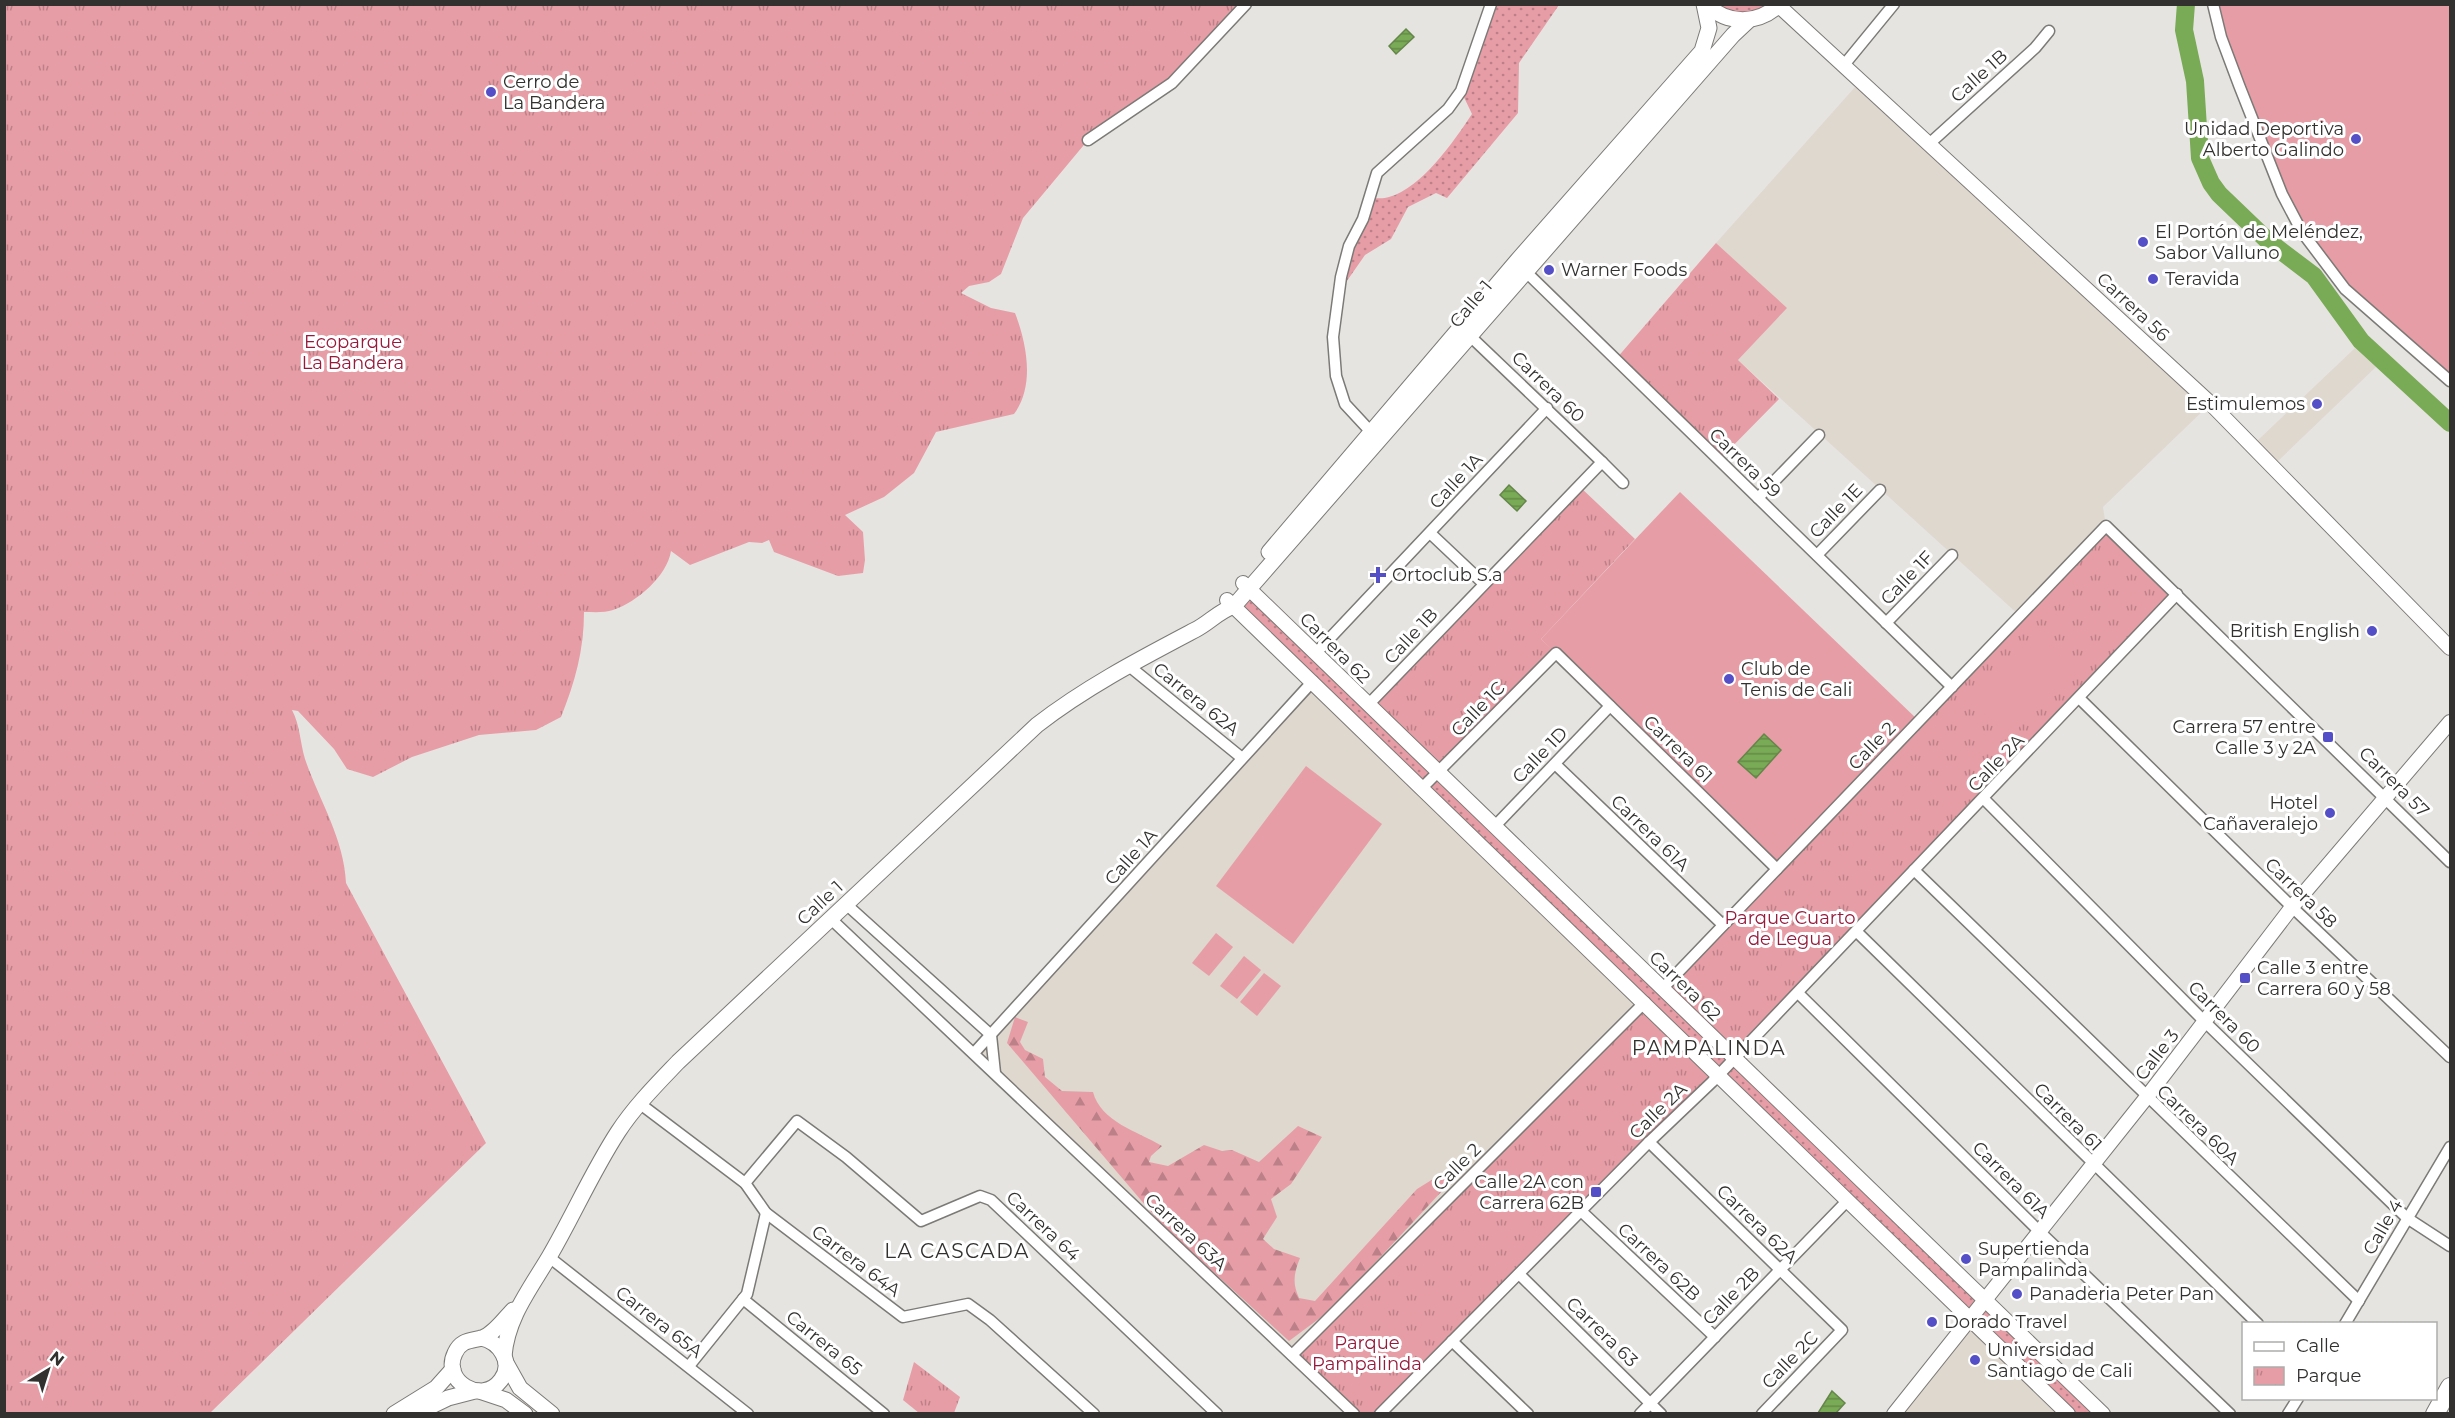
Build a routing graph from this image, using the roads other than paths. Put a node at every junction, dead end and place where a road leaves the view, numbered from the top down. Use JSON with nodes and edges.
{"nodes":[{"id":1,"x":1246,"y":4,"type":"edge"},
{"id":2,"x":1491,"y":4,"type":"edge"},
{"id":3,"x":1705,"y":4,"type":"edge"},
{"id":4,"x":1894,"y":4,"type":"edge"},
{"id":5,"x":2213,"y":4,"type":"edge"},
{"id":6,"x":1779,"y":5,"type":"edge"},
{"id":7,"x":1749,"y":20,"type":"junction"},
{"id":8,"x":2049,"y":31,"type":"dead end"},
{"id":9,"x":1844,"y":65,"type":"junction"},
{"id":10,"x":1088,"y":140,"type":"dead end"},
{"id":11,"x":1929,"y":144,"type":"junction"},
{"id":12,"x":1520,"y":266,"type":"junction"},
{"id":13,"x":1470,"y":336,"type":"junction"},
{"id":14,"x":2451,"y":381,"type":"edge"},
{"id":15,"x":1547,"y":408,"type":"junction"},
{"id":16,"x":1371,"y":432,"type":"junction"},
{"id":17,"x":1819,"y":435,"type":"dead end"},
{"id":18,"x":1602,"y":462,"type":"junction"},
{"id":19,"x":1623,"y":483,"type":"dead end"},
{"id":20,"x":1880,"y":490,"type":"dead end"},
{"id":21,"x":1758,"y":498,"type":"junction"},
{"id":22,"x":2106,"y":526,"type":"joint"},
{"id":23,"x":1430,"y":533,"type":"junction"},
{"id":24,"x":1817,"y":555,"type":"junction"},
{"id":25,"x":1952,"y":555,"type":"dead end"},
{"id":26,"x":1483,"y":583,"type":"junction"},
{"id":27,"x":1247,"y":586,"type":"junction"},
{"id":28,"x":2177,"y":594,"type":"junction"},
{"id":29,"x":1228,"y":605,"type":"junction"},
{"id":30,"x":1886,"y":623,"type":"junction"},
{"id":31,"x":2451,"y":648,"type":"edge"},
{"id":32,"x":1556,"y":652,"type":"joint"},
{"id":33,"x":1316,"y":654,"type":"junction"},
{"id":34,"x":1129,"y":666,"type":"junction"},
{"id":35,"x":1313,"y":681,"type":"junction"},
{"id":36,"x":1952,"y":687,"type":"junction"},
{"id":37,"x":2080,"y":699,"type":"junction"},
{"id":38,"x":1368,"y":705,"type":"junction"},
{"id":39,"x":1610,"y":706,"type":"junction"},
{"id":40,"x":2451,"y":722,"type":"edge"},
{"id":41,"x":1242,"y":758,"type":"junction"},
{"id":42,"x":1554,"y":764,"type":"junction"},
{"id":43,"x":1437,"y":773,"type":"junction"},
{"id":44,"x":1423,"y":787,"type":"junction"},
{"id":45,"x":2385,"y":796,"type":"junction"},
{"id":46,"x":1984,"y":799,"type":"junction"},
{"id":47,"x":1494,"y":827,"type":"junction"},
{"id":48,"x":2451,"y":862,"type":"edge"},
{"id":49,"x":1777,"y":869,"type":"junction"},
{"id":50,"x":1914,"y":870,"type":"junction"},
{"id":51,"x":1575,"y":904,"type":"junction"},
{"id":52,"x":847,"y":905,"type":"junction"},
{"id":53,"x":2292,"y":907,"type":"junction"},
{"id":54,"x":831,"y":918,"type":"junction"},
{"id":55,"x":1560,"y":920,"type":"junction"},
{"id":56,"x":1723,"y":925,"type":"junction"},
{"id":57,"x":1857,"y":932,"type":"junction"},
{"id":58,"x":1662,"y":989,"type":"junction"},
{"id":59,"x":1798,"y":993,"type":"junction"},
{"id":60,"x":1645,"y":1002,"type":"junction"},
{"id":61,"x":2205,"y":1022,"type":"junction"},
{"id":62,"x":991,"y":1035,"type":"junction"},
{"id":63,"x":974,"y":1053,"type":"junction"},
{"id":64,"x":2451,"y":1057,"type":"edge"},
{"id":65,"x":1735,"y":1059,"type":"junction"},
{"id":66,"x":995,"y":1074,"type":"junction"},
{"id":67,"x":1719,"y":1075,"type":"junction"},
{"id":68,"x":2146,"y":1098,"type":"junction"},
{"id":69,"x":639,"y":1103,"type":"junction"},
{"id":70,"x":1649,"y":1142,"type":"junction"},
{"id":71,"x":2451,"y":1148,"type":"edge"},
{"id":72,"x":2092,"y":1164,"type":"junction"},
{"id":73,"x":745,"y":1183,"type":"junction"},
{"id":74,"x":1847,"y":1201,"type":"junction"},
{"id":75,"x":1581,"y":1211,"type":"junction"},
{"id":76,"x":766,"y":1213,"type":"junction"},
{"id":77,"x":2407,"y":1218,"type":"junction"},
{"id":78,"x":2040,"y":1232,"type":"junction"},
{"id":79,"x":2451,"y":1246,"type":"edge"},
{"id":80,"x":549,"y":1257,"type":"junction"},
{"id":81,"x":1780,"y":1270,"type":"junction"},
{"id":82,"x":1519,"y":1274,"type":"junction"},
{"id":83,"x":743,"y":1299,"type":"junction"},
{"id":84,"x":522,"y":1300,"type":"junction"},
{"id":85,"x":1986,"y":1300,"type":"junction"},
{"id":86,"x":2359,"y":1301,"type":"junction"},
{"id":87,"x":1970,"y":1320,"type":"junction"},
{"id":88,"x":2257,"y":1322,"type":"edge"},
{"id":89,"x":2346,"y":1322,"type":"edge"},
{"id":90,"x":1842,"y":1330,"type":"joint"},
{"id":91,"x":1714,"y":1337,"type":"junction"},
{"id":92,"x":481,"y":1338,"type":"junction"},
{"id":93,"x":1452,"y":1341,"type":"junction"},
{"id":94,"x":1292,"y":1355,"type":"junction"},
{"id":95,"x":505,"y":1360,"type":"junction"},
{"id":96,"x":689,"y":1366,"type":"junction"},
{"id":97,"x":453,"y":1369,"type":"junction"},
{"id":98,"x":2451,"y":1387,"type":"edge"},
{"id":99,"x":477,"y":1391,"type":"junction"},
{"id":100,"x":2297,"y":1400,"type":"edge"},
{"id":101,"x":1650,"y":1403,"type":"junction"},
{"id":102,"x":2451,"y":1403,"type":"edge"},
{"id":103,"x":394,"y":1413,"type":"edge"},
{"id":104,"x":415,"y":1413,"type":"edge"},
{"id":105,"x":525,"y":1413,"type":"edge"},
{"id":106,"x":552,"y":1413,"type":"edge"},
{"id":107,"x":748,"y":1413,"type":"edge"},
{"id":108,"x":884,"y":1413,"type":"edge"},
{"id":109,"x":1094,"y":1413,"type":"edge"},
{"id":110,"x":1217,"y":1413,"type":"edge"},
{"id":111,"x":1354,"y":1413,"type":"edge"},
{"id":112,"x":1381,"y":1413,"type":"edge"},
{"id":113,"x":1528,"y":1413,"type":"edge"},
{"id":114,"x":1640,"y":1413,"type":"edge"},
{"id":115,"x":1661,"y":1413,"type":"edge"},
{"id":116,"x":1762,"y":1413,"type":"edge"},
{"id":117,"x":1894,"y":1413,"type":"edge"},
{"id":118,"x":2068,"y":1413,"type":"edge"},
{"id":119,"x":2103,"y":1413,"type":"edge"},
{"id":120,"x":2230,"y":1413,"type":"edge"},
{"id":121,"x":2288,"y":1413,"type":"edge"},
{"id":122,"x":2435,"y":1413,"type":"edge"},
{"id":123,"x":2444,"y":1413,"type":"edge"}],
"edges":[{"from":1,"to":10,"type":"street"},
{"from":2,"to":16,"type":"street"},
{"from":3,"to":7,"type":"main road"},
{"from":3,"to":12,"type":"main road","name":"Calle 1"},
{"from":4,"to":9,"type":"street"},
{"from":5,"to":14,"type":"street"},
{"from":6,"to":7,"type":"main road"},
{"from":6,"to":9,"type":"street","name":"Carrera 56"},
{"from":7,"to":12,"type":"main road","name":"Calle 1"},
{"from":8,"to":11,"type":"street","name":"Calle 1B"},
{"from":9,"to":11,"type":"street","name":"Carrera 56"},
{"from":11,"to":31,"type":"street","name":"Carrera 56"},
{"from":12,"to":13,"type":"main road","name":"Calle 1"},
{"from":12,"to":16,"type":"main road","name":"Calle 1"},
{"from":12,"to":21,"type":"street","name":"Carrera 59"},
{"from":13,"to":15,"type":"street","name":"Carrera 60"},
{"from":13,"to":27,"type":"main road","name":"Calle 1"},
{"from":15,"to":18,"type":"street","name":"Carrera 60"},
{"from":15,"to":23,"type":"street","name":"Calle 1A"},
{"from":16,"to":27,"type":"main road","name":"Calle 1"},
{"from":17,"to":21,"type":"street"},
{"from":18,"to":19,"type":"street","name":"Carrera 60"},
{"from":18,"to":26,"type":"street","name":"Calle 1B"},
{"from":20,"to":24,"type":"street","name":"Calle 1E"},
{"from":21,"to":24,"type":"street","name":"Carrera 59"},
{"from":22,"to":28,"type":"street","name":"Carrera 57"},
{"from":22,"to":36,"type":"street","name":"Calle 2"},
{"from":23,"to":26,"type":"street"},
{"from":23,"to":33,"type":"street","name":"Calle 1A"},
{"from":24,"to":30,"type":"street","name":"Carrera 59"},
{"from":25,"to":30,"type":"street","name":"Calle 1F"},
{"from":26,"to":38,"type":"street","name":"Calle 1B"},
{"from":27,"to":29,"type":"main road","name":"Calle 1"},
{"from":27,"to":33,"type":"street","name":"Carrera 62"},
{"from":28,"to":37,"type":"street","name":"Calle 2A"},
{"from":28,"to":45,"type":"street","name":"Carrera 57"},
{"from":29,"to":34,"type":"main road","name":"Calle 1"},
{"from":29,"to":35,"type":"street"},
{"from":30,"to":36,"type":"street","name":"Carrera 59"},
{"from":32,"to":39,"type":"street","name":"Carrera 61"},
{"from":32,"to":43,"type":"street","name":"Calle 1C"},
{"from":33,"to":38,"type":"street","name":"Carrera 62"},
{"from":34,"to":41,"type":"street","name":"Carrera 62A"},
{"from":34,"to":52,"type":"main road","name":"Calle 1"},
{"from":35,"to":41,"type":"street","name":"Calle 1A"},
{"from":35,"to":44,"type":"street"},
{"from":36,"to":49,"type":"street","name":"Calle 2"},
{"from":37,"to":46,"type":"street","name":"Calle 2A"},
{"from":37,"to":53,"type":"street","name":"Carrera 58"},
{"from":38,"to":43,"type":"street","name":"Carrera 62"},
{"from":39,"to":42,"type":"street","name":"Calle 1D"},
{"from":39,"to":49,"type":"street","name":"Carrera 61"},
{"from":40,"to":45,"type":"street","name":"Calle 3"},
{"from":41,"to":62,"type":"street","name":"Calle 1A"},
{"from":42,"to":47,"type":"street","name":"Calle 1D"},
{"from":42,"to":56,"type":"street","name":"Carrera 61A"},
{"from":43,"to":44,"type":"street","name":"Calle 1C"},
{"from":43,"to":47,"type":"street","name":"Carrera 62"},
{"from":44,"to":55,"type":"street"},
{"from":45,"to":48,"type":"street","name":"Carrera 57"},
{"from":45,"to":53,"type":"street","name":"Calle 3"},
{"from":46,"to":50,"type":"street","name":"Calle 2A"},
{"from":46,"to":61,"type":"street","name":"Carrera 60"},
{"from":47,"to":51,"type":"street","name":"Carrera 62"},
{"from":49,"to":56,"type":"street","name":"Calle 2"},
{"from":50,"to":57,"type":"street","name":"Calle 2A"},
{"from":50,"to":68,"type":"street","name":"Carrera 60A"},
{"from":51,"to":55,"type":"street"},
{"from":51,"to":58,"type":"street","name":"Carrera 62"},
{"from":52,"to":54,"type":"main road","name":"Calle 1"},
{"from":52,"to":62,"type":"street"},
{"from":53,"to":61,"type":"street","name":"Calle 3"},
{"from":53,"to":64,"type":"street","name":"Carrera 58"},
{"from":54,"to":63,"type":"street","name":"Carrera 63A"},
{"from":54,"to":69,"type":"main road","name":"Calle 1"},
{"from":55,"to":60,"type":"street"},
{"from":56,"to":58,"type":"street","name":"Calle 2"},
{"from":57,"to":59,"type":"street","name":"Calle 2A"},
{"from":57,"to":72,"type":"street","name":"Carrera 61"},
{"from":58,"to":65,"type":"street","name":"Carrera 62"},
{"from":59,"to":65,"type":"street","name":"Calle 2A"},
{"from":59,"to":78,"type":"street","name":"Carrera 61A"},
{"from":60,"to":67,"type":"street"},
{"from":60,"to":94,"type":"street","name":"Calle 2"},
{"from":61,"to":68,"type":"street","name":"Calle 3"},
{"from":61,"to":77,"type":"street","name":"Carrera 60"},
{"from":62,"to":63,"type":"street","name":"Calle 1A"},
{"from":62,"to":66,"type":"street"},
{"from":63,"to":66,"type":"street","name":"Carrera 63A"},
{"from":65,"to":67,"type":"street","name":"Calle 2A"},
{"from":65,"to":85,"type":"street","name":"Carrera 62"},
{"from":66,"to":94,"type":"street","name":"Carrera 63A"},
{"from":67,"to":70,"type":"street","name":"Calle 2A"},
{"from":67,"to":74,"type":"street"},
{"from":68,"to":72,"type":"street","name":"Calle 3"},
{"from":68,"to":86,"type":"street","name":"Carrera 60A"},
{"from":69,"to":73,"type":"street","name":"Carrera 64A"},
{"from":69,"to":80,"type":"main road","name":"Calle 1"},
{"from":70,"to":75,"type":"street","name":"Calle 2A"},
{"from":70,"to":81,"type":"street","name":"Carrera 62A"},
{"from":71,"to":77,"type":"street","name":"Calle 4"},
{"from":72,"to":78,"type":"street","name":"Calle 3"},
{"from":72,"to":88,"type":"street","name":"Carrera 61"},
{"from":73,"to":76,"type":"street","name":"Carrera 64A"},
{"from":73,"to":110,"type":"street","name":"Carrera 64"},
{"from":74,"to":81,"type":"street","name":"Calle 2B"},
{"from":74,"to":87,"type":"street"},
{"from":75,"to":82,"type":"street","name":"Calle 2A"},
{"from":75,"to":91,"type":"street","name":"Carrera 62B"},
{"from":76,"to":83,"type":"street"},
{"from":76,"to":109,"type":"street","name":"Carrera 64A"},
{"from":77,"to":79,"type":"street","name":"Carrera 60"},
{"from":77,"to":86,"type":"street","name":"Calle 4"},
{"from":78,"to":85,"type":"street","name":"Calle 3"},
{"from":78,"to":120,"type":"street","name":"Carrera 61A"},
{"from":80,"to":84,"type":"main road","name":"Calle 1"},
{"from":80,"to":96,"type":"street","name":"Carrera 65A"},
{"from":81,"to":90,"type":"street","name":"Carrera 62A"},
{"from":81,"to":91,"type":"street","name":"Calle 2B"},
{"from":82,"to":93,"type":"street","name":"Calle 2A"},
{"from":82,"to":101,"type":"street","name":"Carrera 63"},
{"from":83,"to":96,"type":"street"},
{"from":83,"to":108,"type":"street","name":"Carrera 65"},
{"from":84,"to":92,"type":"main road","name":"Calle 1"},
{"from":84,"to":95,"type":"main road","name":"Calle 1"},
{"from":85,"to":87,"type":"street","name":"Calle 3"},
{"from":85,"to":119,"type":"street","name":"Carrera 62"},
{"from":86,"to":89,"type":"street","name":"Calle 4"},
{"from":87,"to":117,"type":"street","name":"Calle 3"},
{"from":87,"to":118,"type":"street"},
{"from":90,"to":116,"type":"street","name":"Calle 2C"},
{"from":91,"to":101,"type":"street","name":"Calle 2B"},
{"from":92,"to":95,"type":"main road"},
{"from":92,"to":97,"type":"main road"},
{"from":93,"to":112,"type":"street","name":"Calle 2A"},
{"from":93,"to":113,"type":"street"},
{"from":94,"to":111,"type":"street","name":"Carrera 63A"},
{"from":95,"to":99,"type":"main road"},
{"from":95,"to":106,"type":"main road"},
{"from":96,"to":107,"type":"street","name":"Carrera 65A"},
{"from":97,"to":99,"type":"main road"},
{"from":97,"to":103,"type":"main road"},
{"from":98,"to":122,"type":"main road"},
{"from":99,"to":104,"type":"main road"},
{"from":99,"to":105,"type":"main road"},
{"from":100,"to":121,"type":"street"},
{"from":101,"to":114,"type":"street","name":"Calle 2B"},
{"from":101,"to":115,"type":"street","name":"Carrera 63"},
{"from":102,"to":123,"type":"main road"}]}
